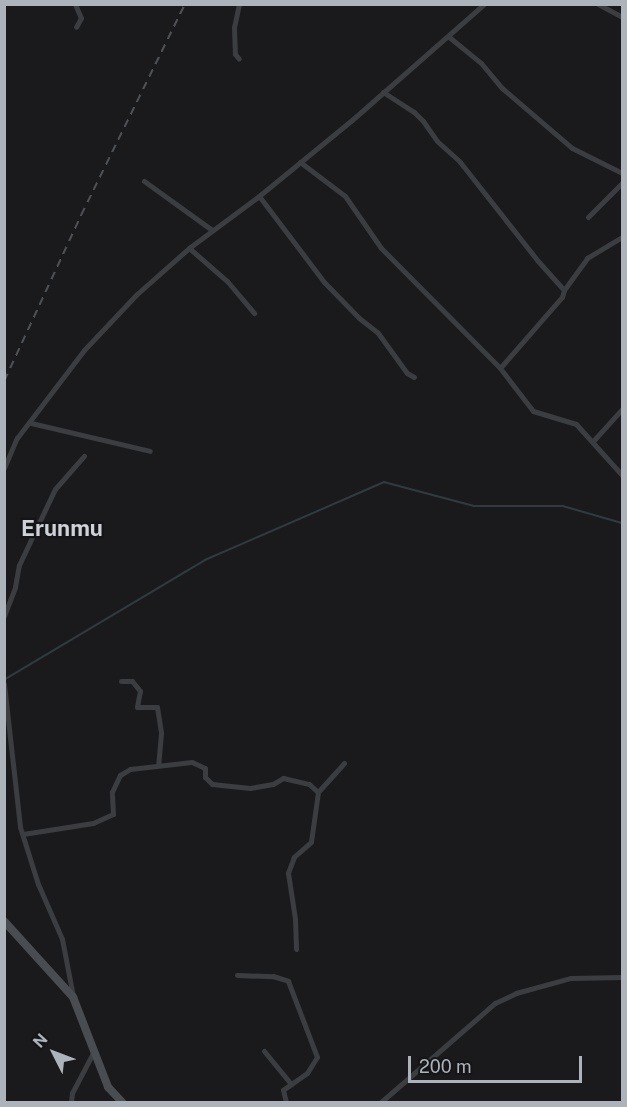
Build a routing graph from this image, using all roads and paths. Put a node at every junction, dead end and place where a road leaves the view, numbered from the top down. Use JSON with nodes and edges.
{"nodes":[{"id":1,"x":75,"y":4,"type":"edge"},
{"id":2,"x":239,"y":4,"type":"edge"},
{"id":3,"x":484,"y":4,"type":"edge"},
{"id":4,"x":598,"y":4,"type":"edge"},
{"id":5,"x":622,"y":17,"type":"edge"},
{"id":6,"x":76,"y":27,"type":"dead end"},
{"id":7,"x":449,"y":37,"type":"junction"},
{"id":8,"x":239,"y":59,"type":"dead end"},
{"id":9,"x":383,"y":92,"type":"junction"},
{"id":10,"x":300,"y":162,"type":"junction"},
{"id":11,"x":622,"y":173,"type":"edge"},
{"id":12,"x":144,"y":181,"type":"dead end"},
{"id":13,"x":622,"y":183,"type":"edge"},
{"id":14,"x":259,"y":196,"type":"junction"},
{"id":15,"x":588,"y":217,"type":"dead end"},
{"id":16,"x":212,"y":230,"type":"junction"},
{"id":17,"x":622,"y":237,"type":"edge"},
{"id":18,"x":189,"y":248,"type":"junction"},
{"id":19,"x":564,"y":290,"type":"junction"},
{"id":20,"x":254,"y":313,"type":"dead end"},
{"id":21,"x":500,"y":369,"type":"junction"},
{"id":22,"x":414,"y":377,"type":"dead end"},
{"id":23,"x":622,"y":409,"type":"edge"},
{"id":24,"x":31,"y":423,"type":"junction"},
{"id":25,"x":594,"y":440,"type":"junction"},
{"id":26,"x":150,"y":451,"type":"dead end"},
{"id":27,"x":84,"y":456,"type":"dead end"},
{"id":28,"x":4,"y":468,"type":"edge"},
{"id":29,"x":622,"y":475,"type":"edge"},
{"id":30,"x":4,"y":616,"type":"edge"},
{"id":31,"x":121,"y":681,"type":"dead end"},
{"id":32,"x":4,"y":684,"type":"edge"},
{"id":33,"x":344,"y":763,"type":"dead end"},
{"id":34,"x":158,"y":765,"type":"junction"},
{"id":35,"x":318,"y":792,"type":"junction"},
{"id":36,"x":23,"y":834,"type":"junction"},
{"id":37,"x":4,"y":921,"type":"edge"},
{"id":38,"x":296,"y":949,"type":"dead end"},
{"id":39,"x":237,"y":975,"type":"dead end"},
{"id":40,"x":622,"y":977,"type":"edge"},
{"id":41,"x":73,"y":997,"type":"junction"},
{"id":42,"x":94,"y":1051,"type":"junction"},
{"id":43,"x":264,"y":1051,"type":"dead end"},
{"id":44,"x":291,"y":1084,"type":"junction"},
{"id":45,"x":71,"y":1102,"type":"edge"},
{"id":46,"x":122,"y":1102,"type":"edge"},
{"id":47,"x":286,"y":1102,"type":"edge"},
{"id":48,"x":381,"y":1102,"type":"edge"}],
"edges":[{"from":1,"to":6,"type":"street"},
{"from":2,"to":8,"type":"street"},
{"from":3,"to":7,"type":"street"},
{"from":4,"to":5,"type":"street"},
{"from":7,"to":9,"type":"street"},
{"from":7,"to":11,"type":"street"},
{"from":9,"to":10,"type":"street"},
{"from":9,"to":19,"type":"street"},
{"from":10,"to":14,"type":"street"},
{"from":10,"to":21,"type":"street"},
{"from":12,"to":16,"type":"street"},
{"from":13,"to":15,"type":"street"},
{"from":14,"to":16,"type":"street"},
{"from":14,"to":22,"type":"street"},
{"from":16,"to":18,"type":"street"},
{"from":17,"to":19,"type":"street"},
{"from":18,"to":20,"type":"street"},
{"from":18,"to":24,"type":"street"},
{"from":19,"to":21,"type":"street"},
{"from":21,"to":25,"type":"street"},
{"from":23,"to":25,"type":"street"},
{"from":24,"to":26,"type":"street"},
{"from":24,"to":28,"type":"street"},
{"from":25,"to":29,"type":"street"},
{"from":27,"to":30,"type":"street"},
{"from":31,"to":34,"type":"street"},
{"from":32,"to":36,"type":"street"},
{"from":33,"to":35,"type":"street"},
{"from":34,"to":35,"type":"street"},
{"from":34,"to":36,"type":"street"},
{"from":35,"to":38,"type":"street"},
{"from":36,"to":41,"type":"street"},
{"from":37,"to":41,"type":"street"},
{"from":39,"to":44,"type":"street"},
{"from":40,"to":48,"type":"street"},
{"from":41,"to":42,"type":"street"},
{"from":42,"to":45,"type":"street"},
{"from":42,"to":46,"type":"street"},
{"from":43,"to":44,"type":"street"},
{"from":44,"to":47,"type":"street"}]}
